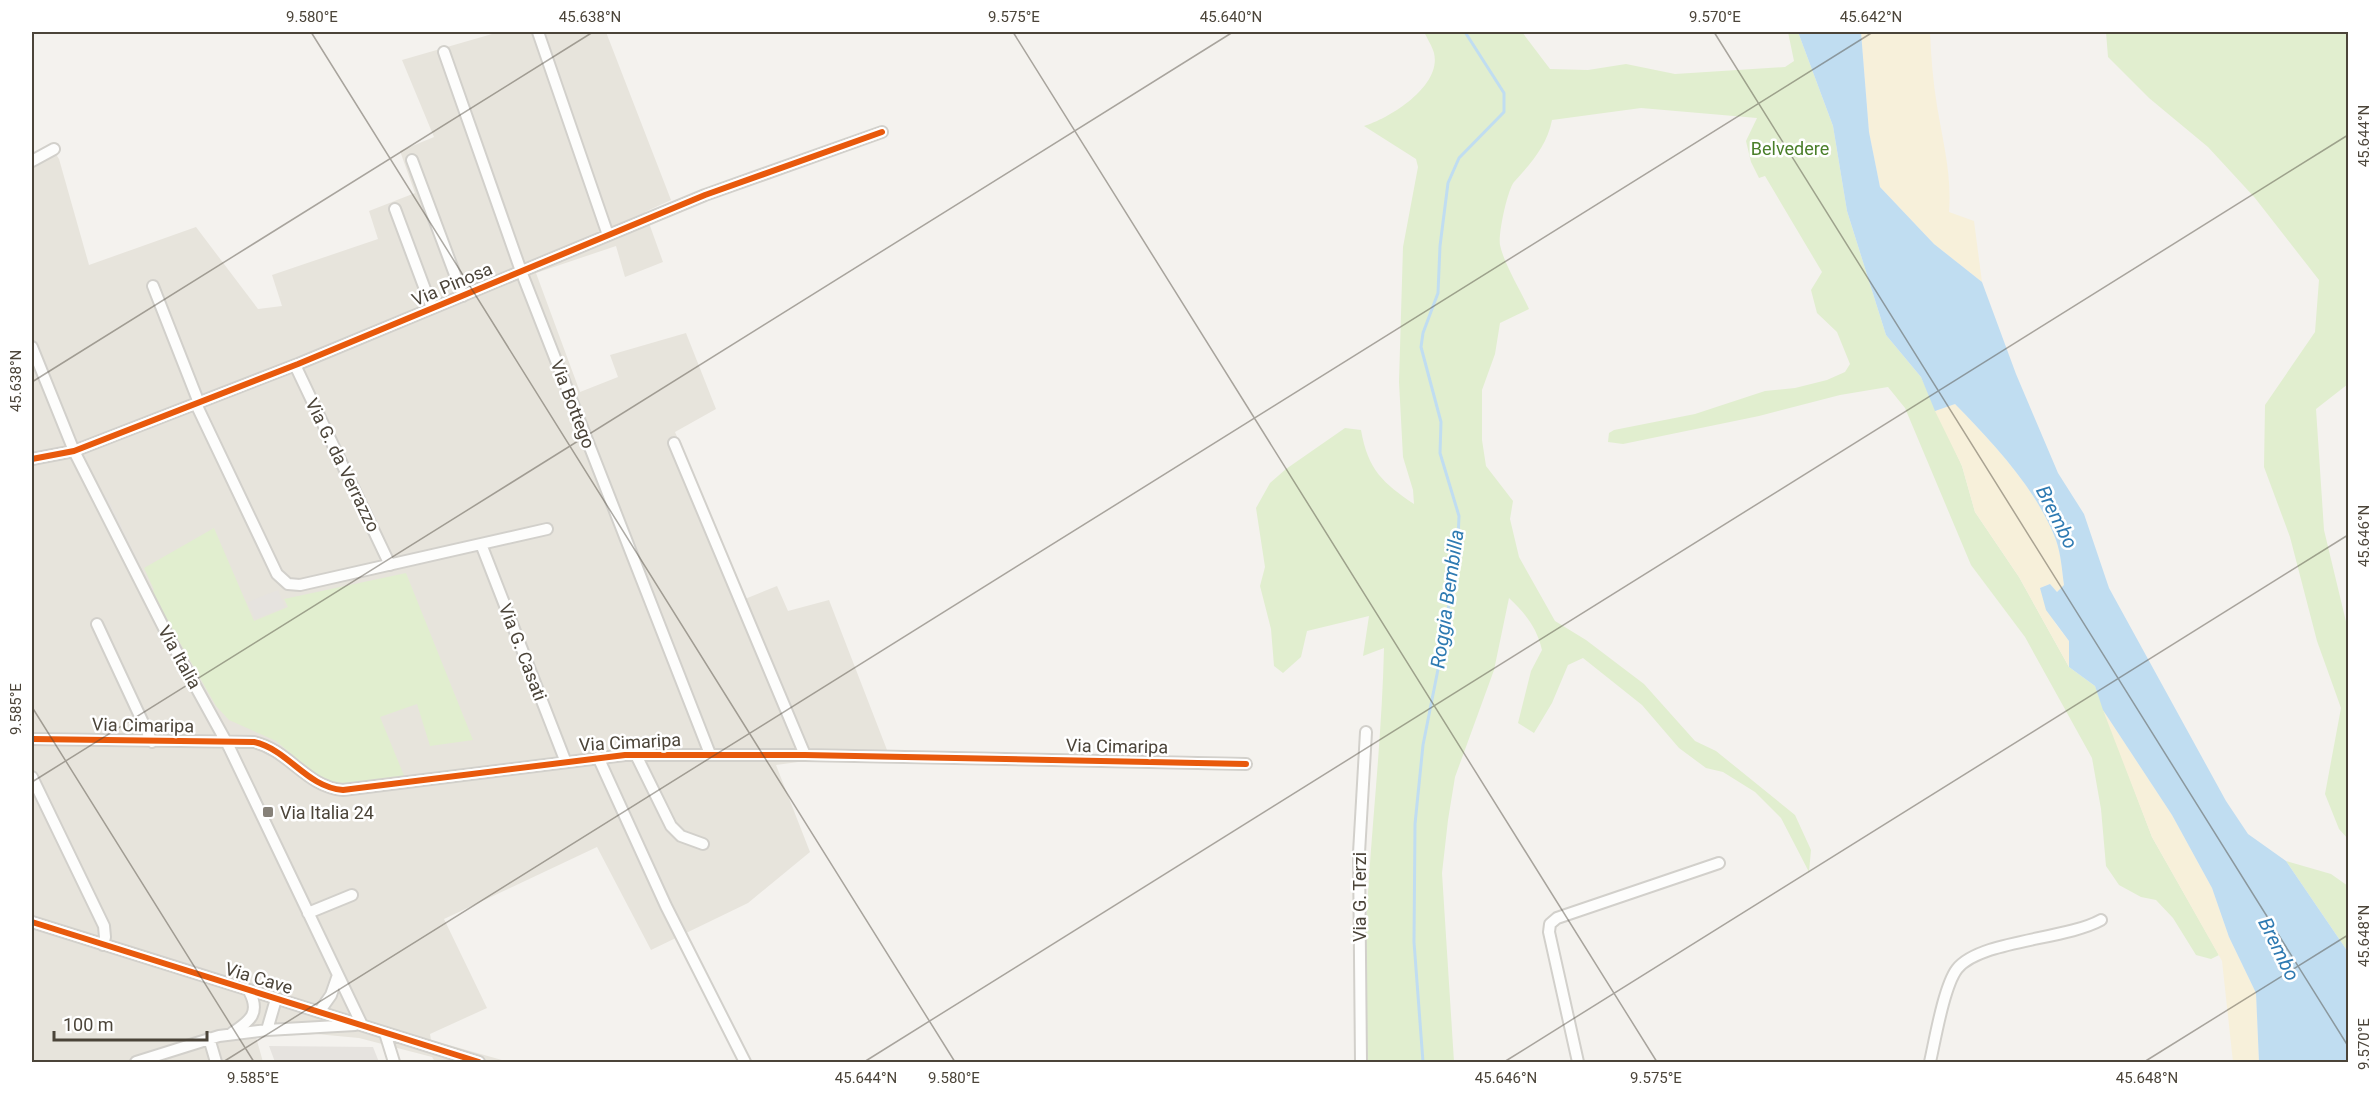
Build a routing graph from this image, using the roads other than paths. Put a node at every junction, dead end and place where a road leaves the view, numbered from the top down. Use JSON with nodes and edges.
{"nodes":[{"id":1,"x":538,"y":32,"type":"edge"},
{"id":2,"x":444,"y":52,"type":"dead end"},
{"id":3,"x":882,"y":132,"type":"dead end"},
{"id":4,"x":54,"y":149,"type":"dead end"},
{"id":5,"x":412,"y":160,"type":"dead end"},
{"id":6,"x":32,"y":161,"type":"edge"},
{"id":7,"x":395,"y":208,"type":"dead end"},
{"id":8,"x":608,"y":235,"type":"junction"},
{"id":9,"x":521,"y":271,"type":"junction"},
{"id":10,"x":153,"y":286,"type":"dead end"},
{"id":11,"x":463,"y":296,"type":"junction"},
{"id":12,"x":432,"y":308,"type":"junction"},
{"id":13,"x":32,"y":347,"type":"edge"},
{"id":14,"x":295,"y":365,"type":"junction"},
{"id":15,"x":197,"y":403,"type":"junction"},
{"id":16,"x":674,"y":443,"type":"dead end"},
{"id":17,"x":74,"y":451,"type":"junction"},
{"id":18,"x":32,"y":459,"type":"edge"},
{"id":19,"x":547,"y":529,"type":"dead end"},
{"id":20,"x":481,"y":544,"type":"junction"},
{"id":21,"x":390,"y":565,"type":"junction"},
{"id":22,"x":97,"y":624,"type":"dead end"},
{"id":23,"x":1365,"y":732,"type":"dead end"},
{"id":24,"x":32,"y":739,"type":"edge"},
{"id":25,"x":226,"y":741,"type":"junction"},
{"id":26,"x":153,"y":742,"type":"junction"},
{"id":27,"x":710,"y":754,"type":"junction"},
{"id":28,"x":636,"y":755,"type":"junction"},
{"id":29,"x":805,"y":755,"type":"junction"},
{"id":30,"x":598,"y":757,"type":"junction"},
{"id":31,"x":565,"y":760,"type":"junction"},
{"id":32,"x":1246,"y":764,"type":"dead end"},
{"id":33,"x":32,"y":777,"type":"edge"},
{"id":34,"x":704,"y":844,"type":"dead end"},
{"id":35,"x":1719,"y":863,"type":"dead end"},
{"id":36,"x":352,"y":895,"type":"dead end"},
{"id":37,"x":308,"y":913,"type":"junction"},
{"id":38,"x":2101,"y":920,"type":"dead end"},
{"id":39,"x":32,"y":922,"type":"edge"},
{"id":40,"x":103,"y":945,"type":"junction"},
{"id":41,"x":338,"y":975,"type":"junction"},
{"id":42,"x":249,"y":991,"type":"junction"},
{"id":43,"x":276,"y":999,"type":"junction"},
{"id":44,"x":319,"y":1012,"type":"junction"},
{"id":45,"x":360,"y":1025,"type":"junction"},
{"id":46,"x":267,"y":1030,"type":"junction"},
{"id":47,"x":385,"y":1033,"type":"junction"},
{"id":48,"x":231,"y":1034,"type":"junction"},
{"id":49,"x":209,"y":1038,"type":"junction"},
{"id":50,"x":158,"y":1059,"type":"edge"},
{"id":51,"x":135,"y":1062,"type":"edge"},
{"id":52,"x":216,"y":1062,"type":"edge"},
{"id":53,"x":394,"y":1062,"type":"edge"},
{"id":54,"x":479,"y":1062,"type":"edge"},
{"id":55,"x":745,"y":1062,"type":"edge"},
{"id":56,"x":1361,"y":1062,"type":"edge"},
{"id":57,"x":1578,"y":1062,"type":"edge"},
{"id":58,"x":1930,"y":1062,"type":"edge"}],
"edges":[{"from":1,"to":8,"type":"street"},
{"from":2,"to":9,"type":"street","name":"Via Bottego"},
{"from":3,"to":8,"type":"street","name":"Via Pinosa"},
{"from":4,"to":6,"type":"street"},
{"from":5,"to":11,"type":"street"},
{"from":7,"to":12,"type":"street"},
{"from":8,"to":9,"type":"street","name":"Via Pinosa"},
{"from":9,"to":11,"type":"street","name":"Via Pinosa"},
{"from":9,"to":27,"type":"street","name":"Via Bottego"},
{"from":10,"to":15,"type":"street"},
{"from":11,"to":12,"type":"street","name":"Via Pinosa"},
{"from":12,"to":14,"type":"street","name":"Via Pinosa"},
{"from":13,"to":17,"type":"street","name":"Via Italia"},
{"from":14,"to":15,"type":"street","name":"Via Pinosa"},
{"from":14,"to":21,"type":"street","name":"Via G. da Verrazzo"},
{"from":15,"to":17,"type":"street","name":"Via Pinosa"},
{"from":15,"to":21,"type":"street"},
{"from":16,"to":29,"type":"street"},
{"from":17,"to":18,"type":"street","name":"Via Pinosa"},
{"from":17,"to":25,"type":"street","name":"Via Italia"},
{"from":19,"to":20,"type":"street"},
{"from":20,"to":21,"type":"street"},
{"from":20,"to":31,"type":"street","name":"Via G. Casati"},
{"from":22,"to":26,"type":"street"},
{"from":23,"to":56,"type":"street","name":"Via G. Terzi"},
{"from":24,"to":26,"type":"street","name":"Via Cimaripa"},
{"from":25,"to":26,"type":"street","name":"Via Cimaripa"},
{"from":25,"to":31,"type":"street","name":"Via Cimaripa"},
{"from":25,"to":37,"type":"street","name":"Via Italia"},
{"from":27,"to":28,"type":"street","name":"Via Cimaripa"},
{"from":27,"to":29,"type":"street","name":"Via Cimaripa"},
{"from":28,"to":30,"type":"street","name":"Via Cimaripa"},
{"from":28,"to":34,"type":"street"},
{"from":29,"to":32,"type":"street","name":"Via Cimaripa"},
{"from":30,"to":31,"type":"street","name":"Via Cimaripa"},
{"from":30,"to":55,"type":"street"},
{"from":33,"to":40,"type":"street"},
{"from":35,"to":57,"type":"street"},
{"from":36,"to":37,"type":"street"},
{"from":37,"to":41,"type":"street","name":"Via Italia"},
{"from":38,"to":58,"type":"street"},
{"from":39,"to":40,"type":"street","name":"Via Cave"},
{"from":40,"to":42,"type":"street","name":"Via Cave"},
{"from":41,"to":44,"type":"street"},
{"from":41,"to":45,"type":"street","name":"Via Italia"},
{"from":42,"to":43,"type":"street","name":"Via Cave"},
{"from":42,"to":48,"type":"street"},
{"from":43,"to":44,"type":"street","name":"Via Cave"},
{"from":43,"to":46,"type":"street"},
{"from":44,"to":45,"type":"street","name":"Via Cave"},
{"from":45,"to":46,"type":"street"},
{"from":45,"to":47,"type":"street","name":"Via Cave"},
{"from":46,"to":48,"type":"street"},
{"from":47,"to":53,"type":"street"},
{"from":47,"to":54,"type":"street","name":"Via Cave"},
{"from":48,"to":49,"type":"street"},
{"from":49,"to":50,"type":"street"},
{"from":49,"to":52,"type":"street"},
{"from":50,"to":51,"type":"street"}]}
